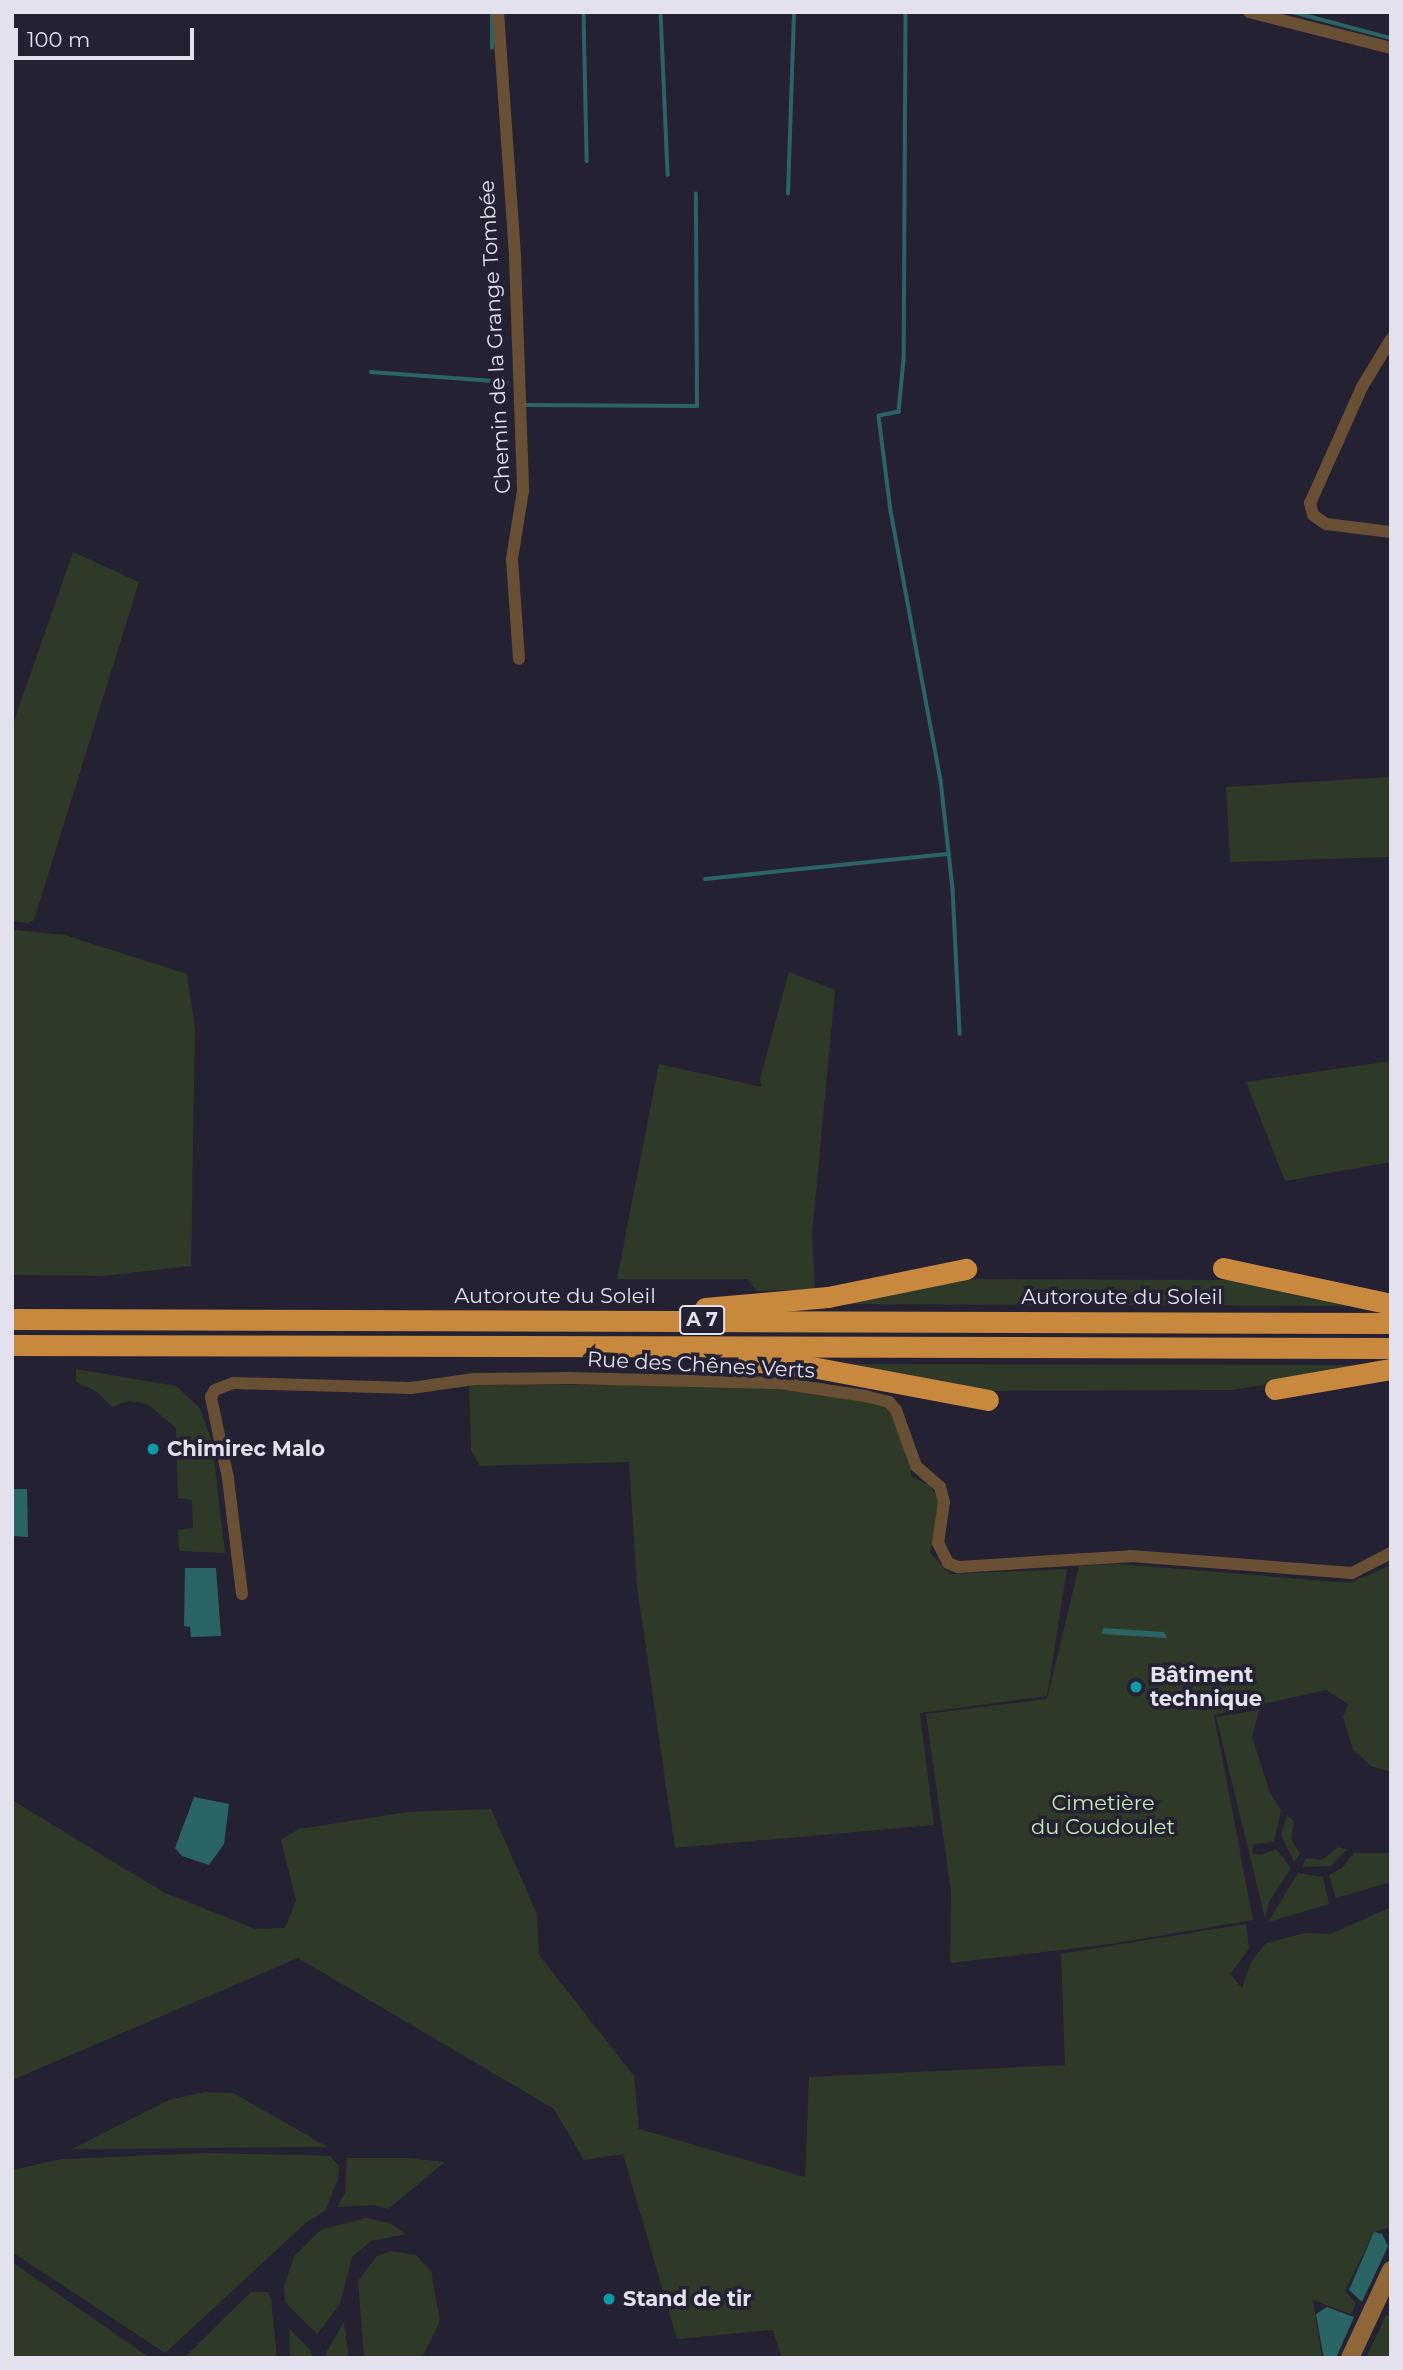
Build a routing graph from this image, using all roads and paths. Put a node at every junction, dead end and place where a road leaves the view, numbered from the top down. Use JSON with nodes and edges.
{"nodes":[{"id":1,"x":498,"y":12,"type":"edge"},
{"id":2,"x":1249,"y":12,"type":"edge"},
{"id":3,"x":1391,"y":48,"type":"edge"},
{"id":4,"x":1391,"y":339,"type":"edge"},
{"id":5,"x":1391,"y":532,"type":"edge"},
{"id":6,"x":519,"y":659,"type":"dead end"},
{"id":7,"x":1223,"y":1268,"type":"dead end"},
{"id":8,"x":966,"y":1269,"type":"dead end"},
{"id":9,"x":1391,"y":1304,"type":"edge"},
{"id":10,"x":12,"y":1319,"type":"edge"},
{"id":11,"x":622,"y":1320,"type":"junction"},
{"id":12,"x":1391,"y":1323,"type":"edge"},
{"id":13,"x":12,"y":1345,"type":"edge"},
{"id":14,"x":620,"y":1347,"type":"junction"},
{"id":15,"x":1391,"y":1349,"type":"edge"},
{"id":16,"x":1391,"y":1369,"type":"edge"},
{"id":17,"x":1275,"y":1389,"type":"dead end"},
{"id":18,"x":988,"y":1399,"type":"dead end"},
{"id":19,"x":1391,"y":1553,"type":"edge"},
{"id":20,"x":243,"y":1594,"type":"dead end"},
{"id":21,"x":1391,"y":2270,"type":"edge"},
{"id":22,"x":1350,"y":2358,"type":"edge"}],
"edges":[{"from":1,"to":6,"type":"street","name":"Chemin de la Grange Tombée"},
{"from":2,"to":3,"type":"street"},
{"from":4,"to":5,"type":"street"},
{"from":7,"to":9,"type":"highway"},
{"from":8,"to":11,"type":"highway"},
{"from":10,"to":11,"type":"highway","name":"Autoroute du Soleil","number":"A 7"},
{"from":11,"to":12,"type":"highway","name":"Autoroute du Soleil","number":"A 7"},
{"from":13,"to":14,"type":"highway","number":"A 7"},
{"from":14,"to":15,"type":"highway","number":"A 7"},
{"from":14,"to":18,"type":"highway"},
{"from":16,"to":17,"type":"highway"},
{"from":19,"to":20,"type":"street","name":"Rue des Chênes Verts"},
{"from":21,"to":22,"type":"street"}]}
